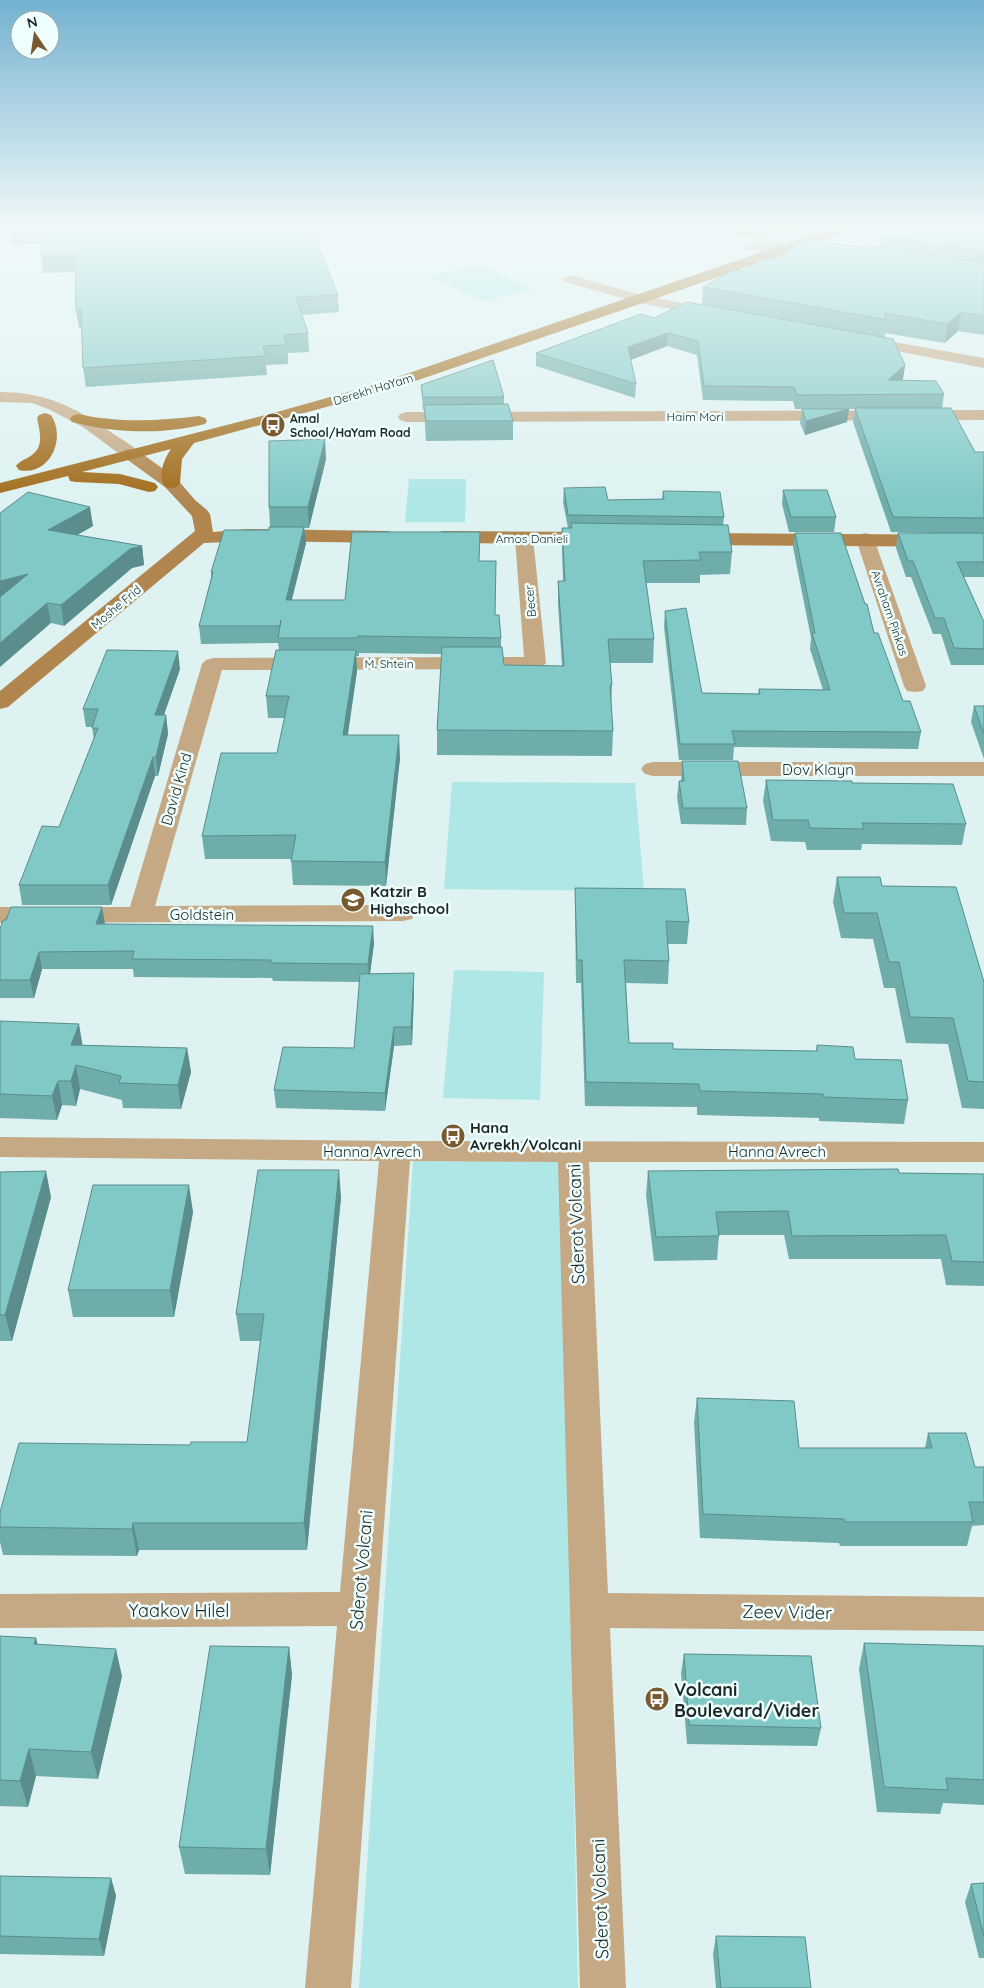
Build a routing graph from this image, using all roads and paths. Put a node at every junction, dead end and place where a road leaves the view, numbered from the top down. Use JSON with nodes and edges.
{"nodes":[{"id":1,"x":585,"y":318,"type":"edge"},
{"id":2,"x":848,"y":338,"type":"edge"},
{"id":3,"x":984,"y":363,"type":"edge"},
{"id":4,"x":0,"y":397,"type":"edge"},
{"id":5,"x":0,"y":406,"type":"edge"},
{"id":6,"x":984,"y":415,"type":"edge"},
{"id":7,"x":217,"y":416,"type":"dead end"},
{"id":8,"x":406,"y":417,"type":"dead end"},
{"id":9,"x":46,"y":418,"type":"junction"},
{"id":10,"x":78,"y":419,"type":"junction"},
{"id":11,"x":199,"y":420,"type":"junction"},
{"id":12,"x":66,"y":432,"type":"dead end"},
{"id":13,"x":188,"y":440,"type":"junction"},
{"id":14,"x":116,"y":442,"type":"junction"},
{"id":15,"x":92,"y":449,"type":"junction"},
{"id":16,"x":131,"y":454,"type":"junction"},
{"id":17,"x":107,"y":460,"type":"junction"},
{"id":18,"x":26,"y":466,"type":"junction"},
{"id":19,"x":4,"y":481,"type":"edge"},
{"id":20,"x":171,"y":483,"type":"junction"},
{"id":21,"x":149,"y":487,"type":"junction"},
{"id":22,"x":195,"y":509,"type":"junction"},
{"id":23,"x":248,"y":535,"type":"junction"},
{"id":24,"x":406,"y":537,"type":"edge"},
{"id":25,"x":426,"y":537,"type":"edge"},
{"id":26,"x":199,"y":538,"type":"junction"},
{"id":27,"x":524,"y":538,"type":"junction"},
{"id":28,"x":622,"y":538,"type":"edge"},
{"id":29,"x":680,"y":539,"type":"edge"},
{"id":30,"x":865,"y":539,"type":"junction"},
{"id":31,"x":984,"y":541,"type":"edge"},
{"id":32,"x":535,"y":663,"type":"joint"},
{"id":33,"x":213,"y":664,"type":"joint"},
{"id":34,"x":915,"y":686,"type":"dead end"},
{"id":35,"x":0,"y":702,"type":"edge"},
{"id":36,"x":653,"y":769,"type":"dead end"},
{"id":37,"x":984,"y":769,"type":"edge"},
{"id":38,"x":140,"y":914,"type":"junction"},
{"id":39,"x":403,"y":914,"type":"dead end"},
{"id":40,"x":0,"y":915,"type":"edge"},
{"id":41,"x":0,"y":1147,"type":"edge"},
{"id":42,"x":573,"y":1150,"type":"junction"},
{"id":43,"x":395,"y":1151,"type":"junction"},
{"id":44,"x":984,"y":1152,"type":"edge"},
{"id":45,"x":358,"y":1609,"type":"junction"},
{"id":46,"x":590,"y":1610,"type":"junction"},
{"id":47,"x":0,"y":1611,"type":"edge"},
{"id":48,"x":984,"y":1614,"type":"edge"},
{"id":49,"x":328,"y":1988,"type":"edge"},
{"id":50,"x":603,"y":1988,"type":"edge"}],
"edges":[{"from":1,"to":13,"type":"main road","name":"Derekh HaYam"},
{"from":2,"to":3,"type":"street"},
{"from":4,"to":10,"type":"street"},
{"from":5,"to":9,"type":"street"},
{"from":6,"to":8,"type":"street","name":"Haim Mori"},
{"from":7,"to":11,"type":"main road"},
{"from":9,"to":12,"type":"street"},
{"from":9,"to":18,"type":"main road"},
{"from":10,"to":11,"type":"main road"},
{"from":10,"to":14,"type":"street"},
{"from":11,"to":14,"type":"main road"},
{"from":13,"to":16,"type":"main road","name":"Derekh HaYam"},
{"from":13,"to":20,"type":"main road"},
{"from":14,"to":15,"type":"main road"},
{"from":14,"to":16,"type":"street"},
{"from":15,"to":17,"type":"street"},
{"from":15,"to":18,"type":"main road"},
{"from":16,"to":17,"type":"main road","name":"Derekh HaYam"},
{"from":16,"to":20,"type":"street"},
{"from":17,"to":19,"type":"main road","name":"Derekh HaYam"},
{"from":17,"to":21,"type":"street"},
{"from":18,"to":19,"type":"main road"},
{"from":19,"to":21,"type":"main road"},
{"from":20,"to":22,"type":"street"},
{"from":21,"to":22,"type":"street"},
{"from":22,"to":23,"type":"street"},
{"from":22,"to":26,"type":"street"},
{"from":23,"to":24,"type":"street"},
{"from":23,"to":26,"type":"street"},
{"from":25,"to":27,"type":"street","name":"Amos Danieli"},
{"from":26,"to":35,"type":"street","name":"Moshe Frid"},
{"from":27,"to":28,"type":"street","name":"Amos Danieli"},
{"from":27,"to":32,"type":"street","name":"Becer"},
{"from":29,"to":30,"type":"street"},
{"from":30,"to":31,"type":"street"},
{"from":30,"to":34,"type":"street","name":"Avraham Pinkas"},
{"from":32,"to":33,"type":"street","name":"M. Shtein"},
{"from":33,"to":38,"type":"street","name":"David Kind"},
{"from":36,"to":37,"type":"street","name":"Dov Klayn"},
{"from":38,"to":39,"type":"street","name":"Goldstein"},
{"from":38,"to":40,"type":"street","name":"Goldstein"},
{"from":41,"to":43,"type":"street","name":"Hanna Avrech"},
{"from":42,"to":43,"type":"street","name":"Hanna Avrech"},
{"from":42,"to":44,"type":"street","name":"Hanna Avrech"},
{"from":42,"to":46,"type":"street","name":"Sderot Volcani"},
{"from":43,"to":45,"type":"street","name":"Sderot Volcani"},
{"from":45,"to":47,"type":"street","name":"Yaakov Hilel"},
{"from":45,"to":49,"type":"street","name":"Sderot Volcani"},
{"from":46,"to":48,"type":"street","name":"Zeev Vider"},
{"from":46,"to":50,"type":"street","name":"Sderot Volcani"}]}
